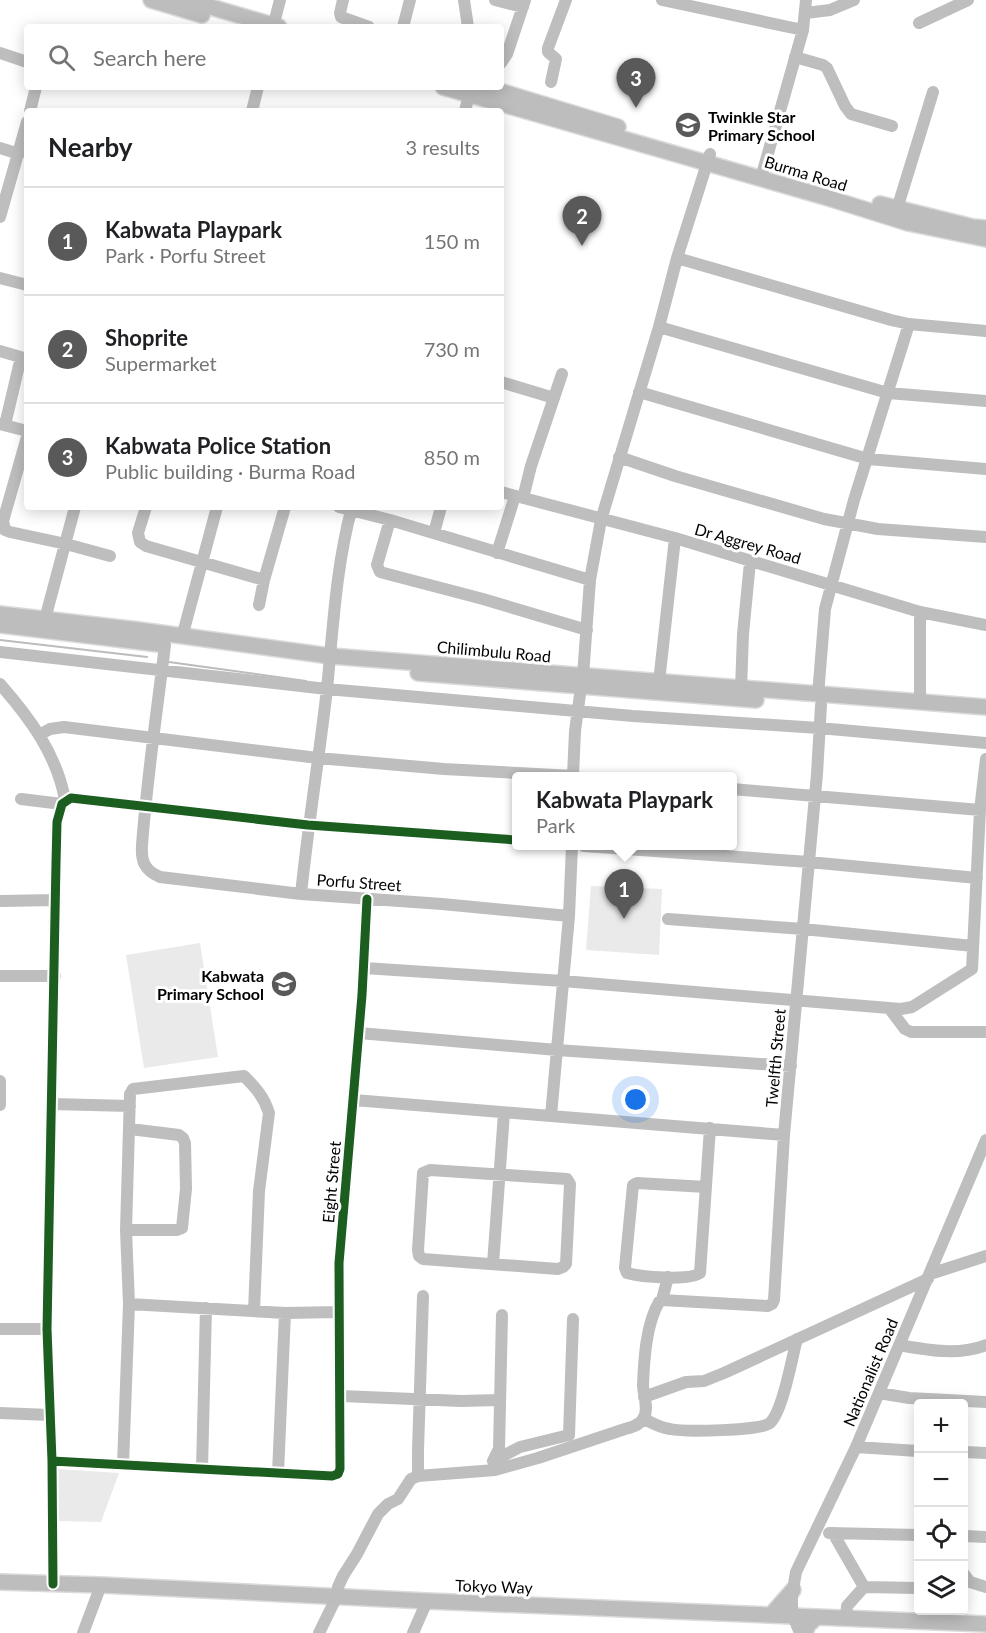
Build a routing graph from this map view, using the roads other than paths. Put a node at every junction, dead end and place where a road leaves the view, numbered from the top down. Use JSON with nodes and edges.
{"nodes":[{"id":1,"x":151,"y":0,"type":"edge"},
{"id":2,"x":187,"y":0,"type":"edge"},
{"id":3,"x":280,"y":0,"type":"edge"},
{"id":4,"x":343,"y":0,"type":"edge"},
{"id":5,"x":410,"y":0,"type":"edge"},
{"id":6,"x":464,"y":0,"type":"edge"},
{"id":7,"x":495,"y":0,"type":"edge"},
{"id":8,"x":567,"y":0,"type":"edge"},
{"id":9,"x":662,"y":0,"type":"edge"},
{"id":10,"x":806,"y":0,"type":"edge"},
{"id":11,"x":854,"y":0,"type":"edge"},
{"id":12,"x":968,"y":0,"type":"edge"},
{"id":13,"x":524,"y":4,"type":"edge"},
{"id":14,"x":806,"y":13,"type":"junction"},
{"id":15,"x":919,"y":22,"type":"dead end"},
{"id":16,"x":232,"y":24,"type":"edge"},
{"id":17,"x":268,"y":24,"type":"edge"},
{"id":18,"x":275,"y":24,"type":"edge"},
{"id":19,"x":360,"y":24,"type":"edge"},
{"id":20,"x":404,"y":24,"type":"edge"},
{"id":21,"x":468,"y":24,"type":"edge"},
{"id":22,"x":802,"y":30,"type":"junction"},
{"id":23,"x":0,"y":53,"type":"edge"},
{"id":24,"x":795,"y":57,"type":"junction"},
{"id":25,"x":504,"y":58,"type":"edge"},
{"id":26,"x":24,"y":61,"type":"edge"},
{"id":27,"x":551,"y":81,"type":"dead end"},
{"id":28,"x":35,"y":90,"type":"edge"},
{"id":29,"x":257,"y":90,"type":"edge"},
{"id":30,"x":495,"y":90,"type":"edge"},
{"id":31,"x":470,"y":91,"type":"edge"},
{"id":32,"x":933,"y":92,"type":"dead end"},
{"id":33,"x":31,"y":108,"type":"edge"},
{"id":34,"x":253,"y":108,"type":"edge"},
{"id":35,"x":466,"y":108,"type":"edge"},
{"id":36,"x":892,"y":126,"type":"dead end"},
{"id":37,"x":24,"y":142,"type":"edge"},
{"id":38,"x":0,"y":148,"type":"edge"},
{"id":39,"x":709,"y":158,"type":"junction"},
{"id":40,"x":21,"y":162,"type":"edge"},
{"id":41,"x":762,"y":174,"type":"junction"},
{"id":42,"x":897,"y":209,"type":"junction"},
{"id":43,"x":0,"y":217,"type":"edge"},
{"id":44,"x":986,"y":228,"type":"edge"},
{"id":45,"x":986,"y":239,"type":"edge"},
{"id":46,"x":677,"y":258,"type":"junction"},
{"id":47,"x":0,"y":278,"type":"edge"},
{"id":48,"x":24,"y":284,"type":"edge"},
{"id":49,"x":909,"y":324,"type":"junction"},
{"id":50,"x":659,"y":327,"type":"junction"},
{"id":51,"x":986,"y":331,"type":"edge"},
{"id":52,"x":0,"y":351,"type":"edge"},
{"id":53,"x":24,"y":358,"type":"edge"},
{"id":54,"x":562,"y":374,"type":"dead end"},
{"id":55,"x":504,"y":383,"type":"edge"},
{"id":56,"x":639,"y":392,"type":"junction"},
{"id":57,"x":888,"y":393,"type":"junction"},
{"id":58,"x":554,"y":398,"type":"junction"},
{"id":59,"x":986,"y":401,"type":"edge"},
{"id":60,"x":2,"y":424,"type":"edge"},
{"id":61,"x":24,"y":430,"type":"edge"},
{"id":62,"x":24,"y":448,"type":"edge"},
{"id":63,"x":619,"y":457,"type":"junction"},
{"id":64,"x":868,"y":459,"type":"junction"},
{"id":65,"x":986,"y":469,"type":"edge"},
{"id":66,"x":504,"y":493,"type":"edge"},
{"id":67,"x":519,"y":497,"type":"junction"},
{"id":68,"x":74,"y":510,"type":"edge"},
{"id":69,"x":145,"y":510,"type":"edge"},
{"id":70,"x":216,"y":510,"type":"edge"},
{"id":71,"x":284,"y":510,"type":"edge"},
{"id":72,"x":347,"y":510,"type":"edge"},
{"id":73,"x":354,"y":510,"type":"edge"},
{"id":74,"x":440,"y":510,"type":"edge"},
{"id":75,"x":390,"y":520,"type":"junction"},
{"id":76,"x":601,"y":520,"type":"junction"},
{"id":77,"x":848,"y":525,"type":"junction"},
{"id":78,"x":434,"y":533,"type":"junction"},
{"id":79,"x":986,"y":537,"type":"edge"},
{"id":80,"x":675,"y":538,"type":"junction"},
{"id":81,"x":66,"y":544,"type":"junction"},
{"id":82,"x":496,"y":553,"type":"junction"},
{"id":83,"x":110,"y":556,"type":"dead end"},
{"id":84,"x":750,"y":562,"type":"junction"},
{"id":85,"x":203,"y":563,"type":"junction"},
{"id":86,"x":264,"y":580,"type":"junction"},
{"id":87,"x":591,"y":580,"type":"junction"},
{"id":88,"x":831,"y":584,"type":"junction"},
{"id":89,"x":260,"y":605,"type":"dead end"},
{"id":90,"x":920,"y":612,"type":"junction"},
{"id":91,"x":0,"y":614,"type":"edge"},
{"id":92,"x":45,"y":619,"type":"junction"},
{"id":93,"x":0,"y":625,"type":"edge"},
{"id":94,"x":986,"y":625,"type":"edge"},
{"id":95,"x":587,"y":630,"type":"junction"},
{"id":96,"x":182,"y":637,"type":"junction"},
{"id":97,"x":165,"y":645,"type":"junction"},
{"id":98,"x":0,"y":652,"type":"edge"},
{"id":99,"x":329,"y":661,"type":"junction"},
{"id":100,"x":162,"y":671,"type":"junction"},
{"id":101,"x":582,"y":681,"type":"junction"},
{"id":102,"x":659,"y":682,"type":"junction"},
{"id":103,"x":0,"y":684,"type":"edge"},
{"id":104,"x":327,"y":689,"type":"junction"},
{"id":105,"x":741,"y":689,"type":"junction"},
{"id":106,"x":820,"y":700,"type":"junction"},
{"id":107,"x":920,"y":702,"type":"junction"},
{"id":108,"x":986,"y":707,"type":"edge"},
{"id":109,"x":577,"y":711,"type":"junction"},
{"id":110,"x":986,"y":717,"type":"edge"},
{"id":111,"x":819,"y":728,"type":"junction"},
{"id":112,"x":39,"y":735,"type":"junction"},
{"id":113,"x":154,"y":739,"type":"junction"},
{"id":114,"x":986,"y":743,"type":"edge"},
{"id":115,"x":318,"y":758,"type":"junction"},
{"id":116,"x":986,"y":759,"type":"edge"},
{"id":117,"x":573,"y":772,"type":"edge"},
{"id":118,"x":512,"y":773,"type":"edge"},
{"id":119,"x":737,"y":789,"type":"edge"},
{"id":120,"x":815,"y":796,"type":"junction"},
{"id":121,"x":21,"y":799,"type":"dead end"},
{"id":122,"x":63,"y":802,"type":"junction"},
{"id":123,"x":145,"y":806,"type":"junction"},
{"id":124,"x":980,"y":810,"type":"junction"},
{"id":125,"x":308,"y":825,"type":"junction"},
{"id":126,"x":512,"y":840,"type":"edge"},
{"id":127,"x":572,"y":850,"type":"edge"},
{"id":128,"x":640,"y":850,"type":"edge"},
{"id":129,"x":809,"y":862,"type":"junction"},
{"id":130,"x":977,"y":878,"type":"junction"},
{"id":131,"x":301,"y":894,"type":"junction"},
{"id":132,"x":367,"y":899,"type":"junction"},
{"id":133,"x":55,"y":900,"type":"junction"},
{"id":134,"x":0,"y":901,"type":"edge"},
{"id":135,"x":569,"y":916,"type":"junction"},
{"id":136,"x":668,"y":919,"type":"dead end"},
{"id":137,"x":803,"y":929,"type":"junction"},
{"id":138,"x":973,"y":946,"type":"junction"},
{"id":139,"x":364,"y":968,"type":"junction"},
{"id":140,"x":0,"y":976,"type":"edge"},
{"id":141,"x":55,"y":976,"type":"junction"},
{"id":142,"x":563,"y":981,"type":"junction"},
{"id":143,"x":797,"y":1000,"type":"junction"},
{"id":144,"x":889,"y":1008,"type":"junction"},
{"id":145,"x":986,"y":1032,"type":"edge"},
{"id":146,"x":359,"y":1033,"type":"junction"},
{"id":147,"x":557,"y":1050,"type":"junction"},
{"id":148,"x":791,"y":1066,"type":"junction"},
{"id":149,"x":0,"y":1081,"type":"edge"},
{"id":150,"x":354,"y":1100,"type":"junction"},
{"id":151,"x":52,"y":1104,"type":"junction"},
{"id":152,"x":0,"y":1106,"type":"edge"},
{"id":153,"x":130,"y":1106,"type":"junction"},
{"id":154,"x":504,"y":1113,"type":"junction"},
{"id":155,"x":551,"y":1116,"type":"junction"},
{"id":156,"x":710,"y":1128,"type":"junction"},
{"id":157,"x":130,"y":1129,"type":"junction"},
{"id":158,"x":784,"y":1135,"type":"junction"},
{"id":159,"x":986,"y":1140,"type":"edge"},
{"id":160,"x":501,"y":1175,"type":"junction"},
{"id":161,"x":705,"y":1187,"type":"junction"},
{"id":162,"x":126,"y":1230,"type":"junction"},
{"id":163,"x":986,"y":1256,"type":"edge"},
{"id":164,"x":493,"y":1264,"type":"junction"},
{"id":165,"x":668,"y":1277,"type":"junction"},
{"id":166,"x":929,"y":1277,"type":"junction"},
{"id":167,"x":423,"y":1296,"type":"dead end"},
{"id":168,"x":662,"y":1300,"type":"junction"},
{"id":169,"x":129,"y":1304,"type":"junction"},
{"id":170,"x":206,"y":1308,"type":"junction"},
{"id":171,"x":254,"y":1311,"type":"junction"},
{"id":172,"x":339,"y":1312,"type":"junction"},
{"id":173,"x":285,"y":1313,"type":"junction"},
{"id":174,"x":502,"y":1315,"type":"dead end"},
{"id":175,"x":573,"y":1319,"type":"dead end"},
{"id":176,"x":0,"y":1329,"type":"edge"},
{"id":177,"x":47,"y":1329,"type":"junction"},
{"id":178,"x":796,"y":1339,"type":"junction"},
{"id":179,"x":899,"y":1345,"type":"junction"},
{"id":180,"x":986,"y":1345,"type":"edge"},
{"id":181,"x":879,"y":1393,"type":"junction"},
{"id":182,"x":341,"y":1396,"type":"junction"},
{"id":183,"x":644,"y":1397,"type":"junction"},
{"id":184,"x":420,"y":1400,"type":"junction"},
{"id":185,"x":499,"y":1400,"type":"junction"},
{"id":186,"x":986,"y":1402,"type":"edge"},
{"id":187,"x":0,"y":1413,"type":"edge"},
{"id":188,"x":50,"y":1415,"type":"junction"},
{"id":189,"x":644,"y":1419,"type":"junction"},
{"id":190,"x":856,"y":1447,"type":"junction"},
{"id":191,"x":914,"y":1451,"type":"edge"},
{"id":192,"x":968,"y":1452,"type":"edge"},
{"id":193,"x":986,"y":1453,"type":"edge"},
{"id":194,"x":495,"y":1460,"type":"junction"},
{"id":195,"x":52,"y":1461,"type":"junction"},
{"id":196,"x":123,"y":1465,"type":"junction"},
{"id":197,"x":202,"y":1469,"type":"junction"},
{"id":198,"x":278,"y":1473,"type":"junction"},
{"id":199,"x":463,"y":1473,"type":"junction"},
{"id":200,"x":418,"y":1476,"type":"junction"},
{"id":201,"x":815,"y":1533,"type":"junction"},
{"id":202,"x":833,"y":1533,"type":"junction"},
{"id":203,"x":914,"y":1535,"type":"edge"},
{"id":204,"x":968,"y":1536,"type":"edge"},
{"id":205,"x":986,"y":1537,"type":"edge"},
{"id":206,"x":968,"y":1580,"type":"edge"},
{"id":207,"x":0,"y":1582,"type":"edge"},
{"id":208,"x":53,"y":1584,"type":"junction"},
{"id":209,"x":101,"y":1585,"type":"junction"},
{"id":210,"x":864,"y":1587,"type":"junction"},
{"id":211,"x":914,"y":1588,"type":"edge"},
{"id":212,"x":968,"y":1588,"type":"edge"},
{"id":213,"x":986,"y":1588,"type":"edge"},
{"id":214,"x":793,"y":1590,"type":"junction"},
{"id":215,"x":337,"y":1596,"type":"junction"},
{"id":216,"x":427,"y":1601,"type":"junction"},
{"id":217,"x":771,"y":1616,"type":"junction"},
{"id":218,"x":805,"y":1617,"type":"junction"},
{"id":219,"x":846,"y":1618,"type":"junction"},
{"id":220,"x":986,"y":1624,"type":"edge"},
{"id":221,"x":82,"y":1633,"type":"edge"},
{"id":222,"x":319,"y":1633,"type":"edge"},
{"id":223,"x":413,"y":1633,"type":"edge"},
{"id":224,"x":800,"y":1633,"type":"edge"},
{"id":225,"x":805,"y":1633,"type":"edge"}],
"edges":[{"from":1,"to":16,"type":"main road"},
{"from":2,"to":17,"type":"main road"},
{"from":3,"to":18,"type":"street"},
{"from":4,"to":19,"type":"street"},
{"from":5,"to":20,"type":"street"},
{"from":6,"to":21,"type":"street"},
{"from":7,"to":13,"type":"street"},
{"from":8,"to":27,"type":"street"},
{"from":9,"to":22,"type":"street"},
{"from":10,"to":14,"type":"street"},
{"from":11,"to":14,"type":"street"},
{"from":12,"to":15,"type":"street"},
{"from":13,"to":25,"type":"street"},
{"from":14,"to":22,"type":"street"},
{"from":22,"to":24,"type":"street"},
{"from":23,"to":26,"type":"street"},
{"from":24,"to":36,"type":"street"},
{"from":24,"to":41,"type":"street"},
{"from":28,"to":33,"type":"street"},
{"from":29,"to":34,"type":"street"},
{"from":30,"to":39,"type":"main road","name":"Burma Road"},
{"from":31,"to":35,"type":"street"},
{"from":31,"to":39,"type":"main road","name":"Burma Road"},
{"from":32,"to":42,"type":"street"},
{"from":37,"to":40,"type":"street"},
{"from":38,"to":40,"type":"street"},
{"from":39,"to":41,"type":"main road","name":"Burma Road"},
{"from":39,"to":46,"type":"street"},
{"from":40,"to":43,"type":"street"},
{"from":41,"to":42,"type":"main road","name":"Burma Road"},
{"from":41,"to":45,"type":"main road","name":"Burma Road"},
{"from":42,"to":44,"type":"main road","name":"Burma Road"},
{"from":46,"to":49,"type":"street"},
{"from":46,"to":50,"type":"street"},
{"from":47,"to":48,"type":"street"},
{"from":49,"to":51,"type":"street"},
{"from":49,"to":57,"type":"street","name":"Twelfth Street"},
{"from":50,"to":56,"type":"street"},
{"from":50,"to":57,"type":"street"},
{"from":52,"to":53,"type":"street"},
{"from":53,"to":60,"type":"street"},
{"from":54,"to":58,"type":"street"},
{"from":55,"to":58,"type":"street"},
{"from":56,"to":63,"type":"street"},
{"from":56,"to":64,"type":"street"},
{"from":57,"to":59,"type":"street"},
{"from":57,"to":64,"type":"street","name":"Twelfth Street"},
{"from":58,"to":67,"type":"street"},
{"from":60,"to":61,"type":"street"},
{"from":62,"to":81,"type":"street"},
{"from":63,"to":76,"type":"street"},
{"from":63,"to":77,"type":"street"},
{"from":64,"to":65,"type":"street"},
{"from":64,"to":77,"type":"street","name":"Twelfth Street"},
{"from":66,"to":67,"type":"street","name":"Dr Aggrey Road"},
{"from":67,"to":76,"type":"street","name":"Dr Aggrey Road"},
{"from":67,"to":82,"type":"street"},
{"from":68,"to":81,"type":"street"},
{"from":69,"to":85,"type":"street"},
{"from":70,"to":85,"type":"street"},
{"from":71,"to":86,"type":"street"},
{"from":72,"to":99,"type":"street"},
{"from":73,"to":75,"type":"street"},
{"from":74,"to":78,"type":"street"},
{"from":75,"to":78,"type":"street"},
{"from":75,"to":95,"type":"street"},
{"from":76,"to":80,"type":"street","name":"Dr Aggrey Road"},
{"from":76,"to":87,"type":"street"},
{"from":77,"to":79,"type":"street"},
{"from":77,"to":88,"type":"street","name":"Twelfth Street"},
{"from":78,"to":82,"type":"street"},
{"from":80,"to":84,"type":"street","name":"Dr Aggrey Road"},
{"from":80,"to":102,"type":"street"},
{"from":81,"to":83,"type":"street"},
{"from":81,"to":92,"type":"street"},
{"from":82,"to":87,"type":"street"},
{"from":84,"to":88,"type":"street","name":"Dr Aggrey Road"},
{"from":84,"to":105,"type":"street"},
{"from":85,"to":86,"type":"street"},
{"from":85,"to":96,"type":"street"},
{"from":86,"to":89,"type":"street"},
{"from":87,"to":95,"type":"street"},
{"from":88,"to":90,"type":"street","name":"Dr Aggrey Road"},
{"from":88,"to":106,"type":"street","name":"Twelfth Street"},
{"from":90,"to":94,"type":"street","name":"Dr Aggrey Road"},
{"from":90,"to":107,"type":"street"},
{"from":91,"to":92,"type":"main road","name":"Chilimbulu Road"},
{"from":92,"to":96,"type":"main road","name":"Chilimbulu Road"},
{"from":93,"to":97,"type":"main road","name":"Chilimbulu Road"},
{"from":95,"to":101,"type":"street"},
{"from":96,"to":99,"type":"main road","name":"Chilimbulu Road"},
{"from":97,"to":99,"type":"main road","name":"Chilimbulu Road"},
{"from":97,"to":100,"type":"street"},
{"from":98,"to":100,"type":"street"},
{"from":99,"to":101,"type":"main road","name":"Chilimbulu Road"},
{"from":99,"to":104,"type":"street"},
{"from":100,"to":104,"type":"street"},
{"from":100,"to":113,"type":"street"},
{"from":101,"to":102,"type":"main road","name":"Chilimbulu Road"},
{"from":101,"to":106,"type":"main road","name":"Chilimbulu Road"},
{"from":101,"to":109,"type":"street"},
{"from":102,"to":105,"type":"main road","name":"Chilimbulu Road"},
{"from":103,"to":112,"type":"street"},
{"from":104,"to":109,"type":"street"},
{"from":104,"to":115,"type":"street"},
{"from":105,"to":106,"type":"main road","name":"Chilimbulu Road"},
{"from":106,"to":107,"type":"main road","name":"Chilimbulu Road"},
{"from":106,"to":110,"type":"main road","name":"Chilimbulu Road"},
{"from":106,"to":111,"type":"street","name":"Twelfth Street"},
{"from":107,"to":108,"type":"main road","name":"Chilimbulu Road"},
{"from":109,"to":111,"type":"street"},
{"from":109,"to":117,"type":"street"},
{"from":111,"to":114,"type":"street"},
{"from":111,"to":120,"type":"street","name":"Twelfth Street"},
{"from":112,"to":113,"type":"street"},
{"from":112,"to":122,"type":"street"},
{"from":113,"to":115,"type":"street"},
{"from":113,"to":123,"type":"street"},
{"from":115,"to":118,"type":"street"},
{"from":115,"to":125,"type":"street"},
{"from":116,"to":124,"type":"street"},
{"from":119,"to":120,"type":"street"},
{"from":120,"to":124,"type":"street"},
{"from":120,"to":129,"type":"street","name":"Twelfth Street"},
{"from":121,"to":122,"type":"street"},
{"from":122,"to":123,"type":"street"},
{"from":122,"to":133,"type":"street"},
{"from":123,"to":125,"type":"street"},
{"from":123,"to":131,"type":"street","name":"Porfu Street"},
{"from":124,"to":130,"type":"street"},
{"from":125,"to":126,"type":"street"},
{"from":125,"to":131,"type":"street"},
{"from":127,"to":135,"type":"street"},
{"from":128,"to":129,"type":"street"},
{"from":129,"to":130,"type":"street"},
{"from":129,"to":137,"type":"street","name":"Twelfth Street"},
{"from":130,"to":138,"type":"street"},
{"from":131,"to":132,"type":"street","name":"Porfu Street"},
{"from":132,"to":135,"type":"street","name":"Porfu Street"},
{"from":132,"to":139,"type":"street","name":"Eight Street"},
{"from":133,"to":134,"type":"street"},
{"from":133,"to":141,"type":"street"},
{"from":135,"to":142,"type":"street"},
{"from":136,"to":137,"type":"street"},
{"from":137,"to":138,"type":"street"},
{"from":137,"to":143,"type":"street","name":"Twelfth Street"},
{"from":138,"to":144,"type":"street"},
{"from":139,"to":142,"type":"street"},
{"from":139,"to":146,"type":"street","name":"Eight Street"},
{"from":140,"to":141,"type":"street"},
{"from":141,"to":151,"type":"street"},
{"from":142,"to":143,"type":"street"},
{"from":142,"to":147,"type":"street"},
{"from":143,"to":144,"type":"street"},
{"from":143,"to":148,"type":"street","name":"Twelfth Street"},
{"from":144,"to":145,"type":"street"},
{"from":146,"to":147,"type":"street"},
{"from":146,"to":150,"type":"street","name":"Eight Street"},
{"from":147,"to":148,"type":"street"},
{"from":147,"to":155,"type":"street"},
{"from":148,"to":158,"type":"street","name":"Twelfth Street"},
{"from":149,"to":152,"type":"street"},
{"from":150,"to":154,"type":"street"},
{"from":150,"to":172,"type":"street","name":"Eight Street"},
{"from":151,"to":153,"type":"street"},
{"from":151,"to":177,"type":"street"},
{"from":153,"to":157,"type":"street"},
{"from":153,"to":171,"type":"street"},
{"from":154,"to":155,"type":"street"},
{"from":154,"to":160,"type":"street"},
{"from":155,"to":156,"type":"street"},
{"from":156,"to":158,"type":"street"},
{"from":156,"to":161,"type":"street"},
{"from":157,"to":162,"type":"street"},
{"from":157,"to":162,"type":"street"},
{"from":158,"to":168,"type":"street","name":"Twelfth Street"},
{"from":159,"to":166,"type":"street","name":"Nationalist Road"},
{"from":160,"to":164,"type":"street"},
{"from":160,"to":164,"type":"street"},
{"from":160,"to":164,"type":"street"},
{"from":161,"to":165,"type":"street"},
{"from":161,"to":165,"type":"street"},
{"from":162,"to":169,"type":"street"},
{"from":163,"to":166,"type":"street"},
{"from":165,"to":168,"type":"street"},
{"from":166,"to":178,"type":"street"},
{"from":166,"to":179,"type":"street","name":"Nationalist Road"},
{"from":167,"to":184,"type":"street"},
{"from":168,"to":183,"type":"street"},
{"from":169,"to":170,"type":"street"},
{"from":169,"to":196,"type":"street"},
{"from":170,"to":171,"type":"street"},
{"from":170,"to":197,"type":"street"},
{"from":171,"to":173,"type":"street"},
{"from":172,"to":173,"type":"street"},
{"from":172,"to":182,"type":"street","name":"Eight Street"},
{"from":173,"to":198,"type":"street"},
{"from":174,"to":185,"type":"street"},
{"from":175,"to":194,"type":"street"},
{"from":176,"to":177,"type":"street"},
{"from":177,"to":188,"type":"street"},
{"from":178,"to":183,"type":"street"},
{"from":178,"to":189,"type":"street"},
{"from":179,"to":180,"type":"street"},
{"from":179,"to":181,"type":"street","name":"Nationalist Road"},
{"from":181,"to":186,"type":"street"},
{"from":181,"to":190,"type":"street","name":"Nationalist Road"},
{"from":182,"to":184,"type":"street"},
{"from":182,"to":198,"type":"street","name":"Eight Street"},
{"from":183,"to":189,"type":"street"},
{"from":184,"to":185,"type":"street"},
{"from":184,"to":200,"type":"street"},
{"from":185,"to":194,"type":"street"},
{"from":187,"to":188,"type":"street"},
{"from":188,"to":195,"type":"street"},
{"from":189,"to":199,"type":"street"},
{"from":190,"to":191,"type":"street"},
{"from":190,"to":201,"type":"street","name":"Nationalist Road"},
{"from":192,"to":193,"type":"street"},
{"from":194,"to":199,"type":"street"},
{"from":195,"to":196,"type":"street"},
{"from":195,"to":208,"type":"street"},
{"from":196,"to":197,"type":"street"},
{"from":197,"to":198,"type":"street"},
{"from":199,"to":200,"type":"street"},
{"from":200,"to":215,"type":"street"},
{"from":201,"to":202,"type":"street"},
{"from":201,"to":214,"type":"street","name":"Nationalist Road"},
{"from":202,"to":203,"type":"street"},
{"from":202,"to":210,"type":"street"},
{"from":204,"to":205,"type":"street"},
{"from":206,"to":213,"type":"street"},
{"from":207,"to":208,"type":"main road","name":"Tokyo Way"},
{"from":208,"to":209,"type":"main road","name":"Tokyo Way"},
{"from":209,"to":215,"type":"main road","name":"Tokyo Way"},
{"from":209,"to":221,"type":"street"},
{"from":210,"to":211,"type":"street"},
{"from":210,"to":219,"type":"street"},
{"from":212,"to":213,"type":"street"},
{"from":214,"to":217,"type":"main road"},
{"from":214,"to":218,"type":"main road"},
{"from":215,"to":216,"type":"main road","name":"Tokyo Way"},
{"from":215,"to":222,"type":"street"},
{"from":216,"to":217,"type":"main road","name":"Tokyo Way"},
{"from":216,"to":223,"type":"street"},
{"from":217,"to":218,"type":"main road","name":"Tokyo Way"},
{"from":218,"to":219,"type":"main road","name":"Tokyo Way"},
{"from":218,"to":224,"type":"street"},
{"from":218,"to":225,"type":"main road"},
{"from":219,"to":220,"type":"main road","name":"Tokyo Way"}]}
